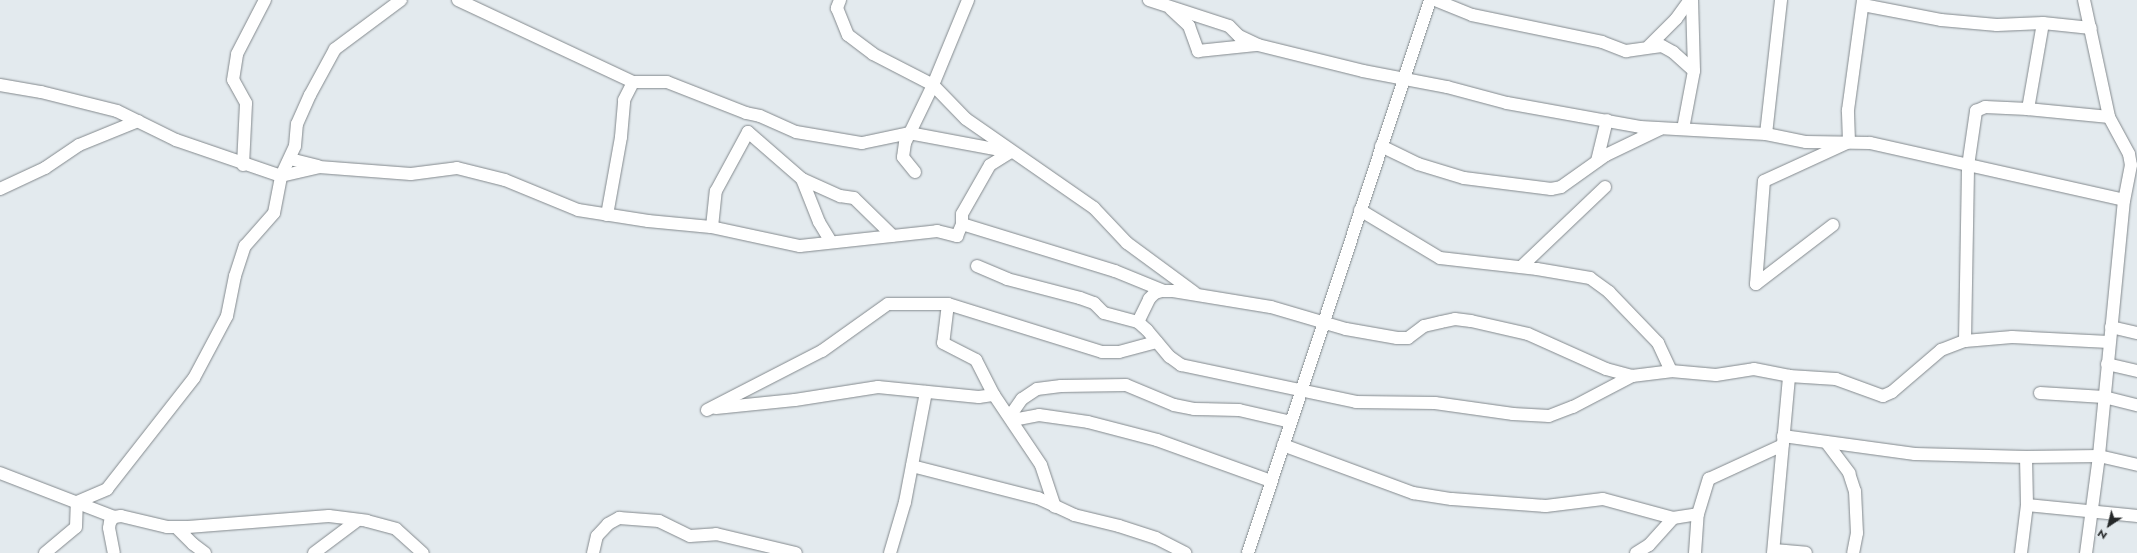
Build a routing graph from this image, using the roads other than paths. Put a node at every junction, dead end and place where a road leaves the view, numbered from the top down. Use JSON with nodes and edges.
{"nodes":[{"id":1,"x":265,"y":0,"type":"edge"},
{"id":2,"x":401,"y":0,"type":"edge"},
{"id":3,"x":458,"y":0,"type":"edge"},
{"id":4,"x":840,"y":0,"type":"edge"},
{"id":5,"x":968,"y":0,"type":"edge"},
{"id":6,"x":1150,"y":0,"type":"edge"},
{"id":7,"x":1430,"y":0,"type":"edge"},
{"id":8,"x":1435,"y":0,"type":"edge"},
{"id":9,"x":1691,"y":0,"type":"edge"},
{"id":10,"x":1781,"y":0,"type":"edge"},
{"id":11,"x":2084,"y":0,"type":"edge"},
{"id":12,"x":1863,"y":3,"type":"edge"},
{"id":13,"x":1167,"y":6,"type":"junction"},
{"id":14,"x":2043,"y":23,"type":"junction"},
{"id":15,"x":2091,"y":28,"type":"junction"},
{"id":16,"x":1258,"y":45,"type":"junction"},
{"id":17,"x":1649,"y":46,"type":"junction"},
{"id":18,"x":1694,"y":71,"type":"junction"},
{"id":19,"x":1404,"y":80,"type":"junction"},
{"id":20,"x":633,"y":82,"type":"junction"},
{"id":21,"x":0,"y":85,"type":"edge"},
{"id":22,"x":933,"y":85,"type":"junction"},
{"id":23,"x":2028,"y":109,"type":"junction"},
{"id":24,"x":746,"y":113,"type":"junction"},
{"id":25,"x":2110,"y":117,"type":"junction"},
{"id":26,"x":1607,"y":120,"type":"junction"},
{"id":27,"x":138,"y":121,"type":"junction"},
{"id":28,"x":1661,"y":129,"type":"junction"},
{"id":29,"x":1683,"y":129,"type":"junction"},
{"id":30,"x":748,"y":132,"type":"junction"},
{"id":31,"x":909,"y":133,"type":"junction"},
{"id":32,"x":1766,"y":134,"type":"junction"},
{"id":33,"x":1849,"y":142,"type":"junction"},
{"id":34,"x":1381,"y":146,"type":"junction"},
{"id":35,"x":1011,"y":152,"type":"junction"},
{"id":36,"x":290,"y":159,"type":"junction"},
{"id":37,"x":1597,"y":161,"type":"junction"},
{"id":38,"x":243,"y":165,"type":"junction"},
{"id":39,"x":1968,"y":166,"type":"junction"},
{"id":40,"x":319,"y":167,"type":"junction"},
{"id":41,"x":915,"y":172,"type":"dead end"},
{"id":42,"x":281,"y":176,"type":"junction"},
{"id":43,"x":802,"y":179,"type":"junction"},
{"id":44,"x":1605,"y":187,"type":"dead end"},
{"id":45,"x":0,"y":189,"type":"edge"},
{"id":46,"x":2124,"y":200,"type":"junction"},
{"id":47,"x":1360,"y":210,"type":"junction"},
{"id":48,"x":606,"y":215,"type":"junction"},
{"id":49,"x":962,"y":224,"type":"junction"},
{"id":50,"x":1832,"y":225,"type":"dead end"},
{"id":51,"x":712,"y":227,"type":"junction"},
{"id":52,"x":893,"y":236,"type":"junction"},
{"id":53,"x":831,"y":242,"type":"junction"},
{"id":54,"x":977,"y":266,"type":"dead end"},
{"id":55,"x":1521,"y":267,"type":"junction"},
{"id":56,"x":1164,"y":291,"type":"junction"},
{"id":57,"x":1197,"y":295,"type":"junction"},
{"id":58,"x":948,"y":304,"type":"junction"},
{"id":59,"x":1323,"y":321,"type":"junction"},
{"id":60,"x":1138,"y":322,"type":"junction"},
{"id":61,"x":2111,"y":327,"type":"junction"},
{"id":62,"x":2137,"y":333,"type":"edge"},
{"id":63,"x":1965,"y":341,"type":"junction"},
{"id":64,"x":1157,"y":342,"type":"junction"},
{"id":65,"x":2109,"y":342,"type":"junction"},
{"id":66,"x":2107,"y":364,"type":"junction"},
{"id":67,"x":1671,"y":371,"type":"junction"},
{"id":68,"x":2137,"y":371,"type":"edge"},
{"id":69,"x":1632,"y":376,"type":"junction"},
{"id":70,"x":1789,"y":376,"type":"junction"},
{"id":71,"x":1301,"y":391,"type":"junction"},
{"id":72,"x":926,"y":392,"type":"junction"},
{"id":73,"x":2040,"y":393,"type":"dead end"},
{"id":74,"x":994,"y":395,"type":"junction"},
{"id":75,"x":2104,"y":397,"type":"junction"},
{"id":76,"x":2137,"y":405,"type":"edge"},
{"id":77,"x":1012,"y":418,"type":"junction"},
{"id":78,"x":1290,"y":422,"type":"junction"},
{"id":79,"x":1783,"y":440,"type":"junction"},
{"id":80,"x":1826,"y":442,"type":"junction"},
{"id":81,"x":1283,"y":445,"type":"junction"},
{"id":82,"x":2099,"y":456,"type":"junction"},
{"id":83,"x":2026,"y":457,"type":"junction"},
{"id":84,"x":2137,"y":465,"type":"edge"},
{"id":85,"x":912,"y":466,"type":"junction"},
{"id":86,"x":0,"y":473,"type":"edge"},
{"id":87,"x":1271,"y":481,"type":"junction"},
{"id":88,"x":77,"y":502,"type":"junction"},
{"id":89,"x":2027,"y":505,"type":"junction"},
{"id":90,"x":1055,"y":507,"type":"junction"},
{"id":91,"x":2091,"y":510,"type":"junction"},
{"id":92,"x":1698,"y":514,"type":"junction"},
{"id":93,"x":2137,"y":516,"type":"edge"},
{"id":94,"x":114,"y":517,"type":"junction"},
{"id":95,"x":1673,"y":518,"type":"junction"},
{"id":96,"x":358,"y":520,"type":"junction"},
{"id":97,"x":176,"y":527,"type":"junction"},
{"id":98,"x":1774,"y":551,"type":"edge"},
{"id":99,"x":45,"y":553,"type":"edge"},
{"id":100,"x":114,"y":553,"type":"edge"},
{"id":101,"x":205,"y":553,"type":"edge"},
{"id":102,"x":314,"y":553,"type":"edge"},
{"id":103,"x":423,"y":553,"type":"edge"},
{"id":104,"x":593,"y":553,"type":"edge"},
{"id":105,"x":796,"y":553,"type":"edge"},
{"id":106,"x":890,"y":553,"type":"edge"},
{"id":107,"x":1185,"y":553,"type":"edge"},
{"id":108,"x":1248,"y":553,"type":"edge"},
{"id":109,"x":1636,"y":553,"type":"edge"},
{"id":110,"x":1695,"y":553,"type":"edge"},
{"id":111,"x":1806,"y":553,"type":"edge"},
{"id":112,"x":1853,"y":553,"type":"edge"},
{"id":113,"x":2021,"y":553,"type":"edge"},
{"id":114,"x":2086,"y":553,"type":"edge"}],
"edges":[{"from":1,"to":38,"type":"street"},
{"from":2,"to":36,"type":"street"},
{"from":3,"to":20,"type":"street"},
{"from":4,"to":22,"type":"street"},
{"from":5,"to":22,"type":"street"},
{"from":6,"to":13,"type":"street"},
{"from":7,"to":19,"type":"street"},
{"from":8,"to":17,"type":"street"},
{"from":9,"to":17,"type":"street"},
{"from":9,"to":18,"type":"street"},
{"from":10,"to":32,"type":"street"},
{"from":11,"to":15,"type":"street"},
{"from":12,"to":14,"type":"street"},
{"from":12,"to":33,"type":"street"},
{"from":13,"to":16,"type":"street"},
{"from":13,"to":16,"type":"street"},
{"from":14,"to":15,"type":"street"},
{"from":14,"to":23,"type":"street"},
{"from":15,"to":25,"type":"street"},
{"from":16,"to":19,"type":"street"},
{"from":17,"to":18,"type":"street"},
{"from":18,"to":29,"type":"street"},
{"from":19,"to":26,"type":"street"},
{"from":19,"to":34,"type":"street"},
{"from":20,"to":24,"type":"street"},
{"from":20,"to":48,"type":"street"},
{"from":21,"to":27,"type":"street"},
{"from":22,"to":31,"type":"street"},
{"from":22,"to":35,"type":"street"},
{"from":23,"to":25,"type":"street"},
{"from":23,"to":39,"type":"street"},
{"from":24,"to":30,"type":"street"},
{"from":24,"to":31,"type":"street"},
{"from":25,"to":46,"type":"street"},
{"from":26,"to":28,"type":"street"},
{"from":26,"to":37,"type":"street"},
{"from":27,"to":38,"type":"street"},
{"from":27,"to":45,"type":"street"},
{"from":28,"to":29,"type":"street"},
{"from":28,"to":37,"type":"street"},
{"from":29,"to":32,"type":"street"},
{"from":30,"to":43,"type":"street"},
{"from":30,"to":51,"type":"street"},
{"from":31,"to":35,"type":"street"},
{"from":31,"to":41,"type":"street"},
{"from":32,"to":33,"type":"street"},
{"from":33,"to":39,"type":"street"},
{"from":33,"to":50,"type":"street"},
{"from":34,"to":37,"type":"street"},
{"from":34,"to":47,"type":"street"},
{"from":35,"to":49,"type":"street"},
{"from":35,"to":57,"type":"street"},
{"from":36,"to":40,"type":"street"},
{"from":36,"to":42,"type":"street"},
{"from":38,"to":42,"type":"street"},
{"from":39,"to":46,"type":"street"},
{"from":39,"to":63,"type":"street"},
{"from":40,"to":42,"type":"street"},
{"from":40,"to":48,"type":"street"},
{"from":42,"to":88,"type":"street"},
{"from":43,"to":52,"type":"street"},
{"from":43,"to":53,"type":"street"},
{"from":44,"to":55,"type":"street"},
{"from":46,"to":61,"type":"street"},
{"from":47,"to":55,"type":"street"},
{"from":47,"to":59,"type":"street"},
{"from":48,"to":51,"type":"street"},
{"from":49,"to":52,"type":"street"},
{"from":49,"to":56,"type":"street"},
{"from":51,"to":53,"type":"street"},
{"from":52,"to":53,"type":"street"},
{"from":54,"to":60,"type":"street"},
{"from":55,"to":67,"type":"street"},
{"from":56,"to":57,"type":"street"},
{"from":56,"to":60,"type":"street"},
{"from":57,"to":59,"type":"street"},
{"from":58,"to":64,"type":"street"},
{"from":58,"to":72,"type":"street"},
{"from":58,"to":74,"type":"street"},
{"from":59,"to":69,"type":"street"},
{"from":59,"to":71,"type":"street"},
{"from":60,"to":64,"type":"street"},
{"from":61,"to":62,"type":"street"},
{"from":61,"to":65,"type":"street"},
{"from":63,"to":65,"type":"street"},
{"from":63,"to":70,"type":"street"},
{"from":64,"to":71,"type":"street"},
{"from":65,"to":66,"type":"street"},
{"from":66,"to":68,"type":"street"},
{"from":66,"to":75,"type":"street"},
{"from":67,"to":69,"type":"street"},
{"from":67,"to":70,"type":"street"},
{"from":69,"to":71,"type":"street"},
{"from":70,"to":79,"type":"street"},
{"from":71,"to":78,"type":"street"},
{"from":72,"to":74,"type":"street"},
{"from":72,"to":85,"type":"street"},
{"from":73,"to":75,"type":"street"},
{"from":74,"to":77,"type":"street"},
{"from":75,"to":76,"type":"street"},
{"from":75,"to":82,"type":"street"},
{"from":77,"to":78,"type":"street"},
{"from":77,"to":87,"type":"street"},
{"from":77,"to":90,"type":"street"},
{"from":78,"to":81,"type":"street"},
{"from":79,"to":80,"type":"street"},
{"from":79,"to":92,"type":"street"},
{"from":79,"to":98,"type":"street"},
{"from":80,"to":83,"type":"street"},
{"from":80,"to":112,"type":"street"},
{"from":81,"to":87,"type":"street"},
{"from":81,"to":95,"type":"street"},
{"from":82,"to":83,"type":"street"},
{"from":82,"to":84,"type":"street"},
{"from":82,"to":91,"type":"street"},
{"from":83,"to":89,"type":"street"},
{"from":85,"to":90,"type":"street"},
{"from":85,"to":106,"type":"street"},
{"from":86,"to":88,"type":"street"},
{"from":87,"to":108,"type":"street"},
{"from":88,"to":94,"type":"street"},
{"from":88,"to":99,"type":"street"},
{"from":89,"to":91,"type":"street"},
{"from":89,"to":113,"type":"street"},
{"from":90,"to":107,"type":"street"},
{"from":91,"to":93,"type":"street"},
{"from":91,"to":114,"type":"street"},
{"from":92,"to":95,"type":"street"},
{"from":92,"to":110,"type":"street"},
{"from":94,"to":97,"type":"street"},
{"from":94,"to":100,"type":"street"},
{"from":95,"to":109,"type":"street"},
{"from":96,"to":97,"type":"street"},
{"from":96,"to":102,"type":"street"},
{"from":96,"to":103,"type":"street"},
{"from":97,"to":101,"type":"street"},
{"from":98,"to":111,"type":"street"},
{"from":104,"to":105,"type":"street"}]}
